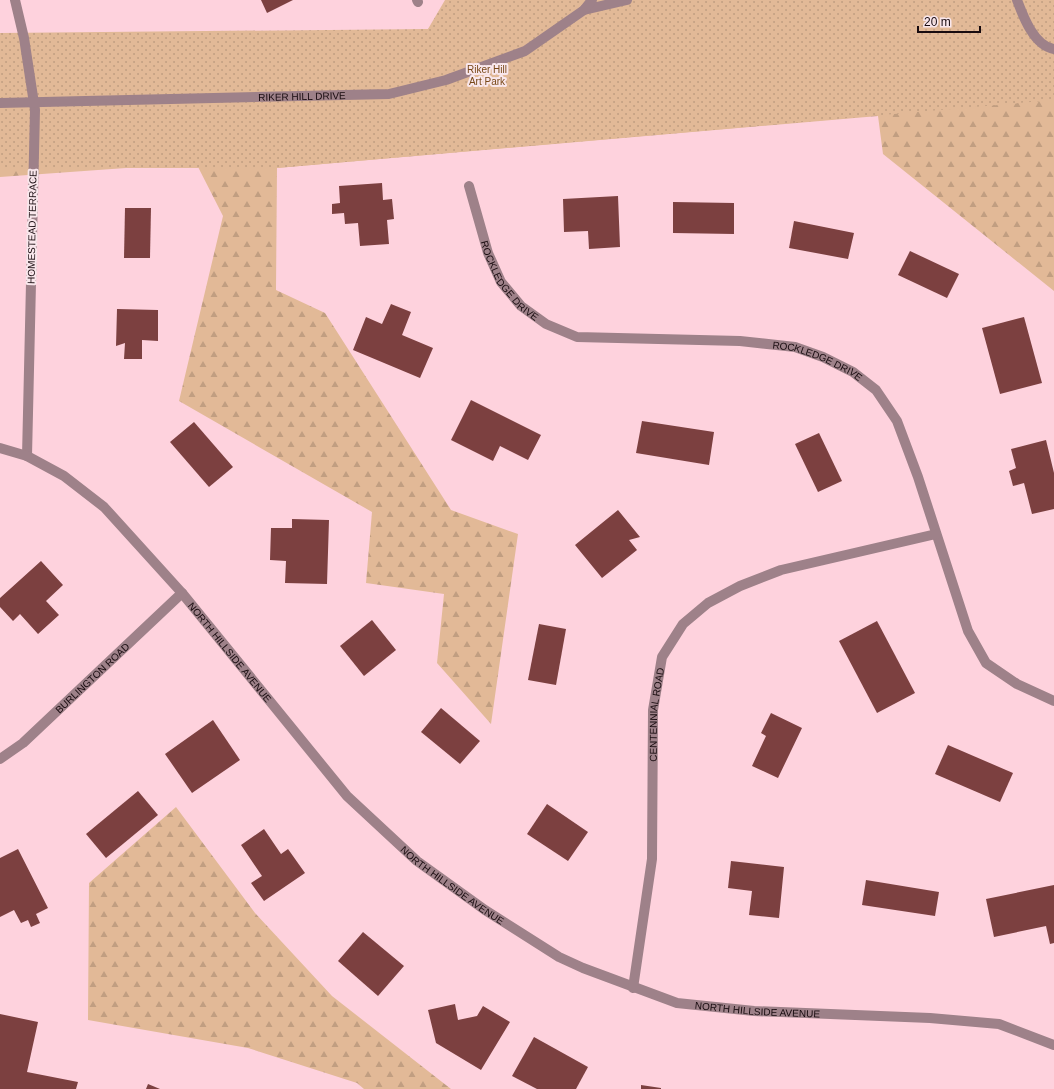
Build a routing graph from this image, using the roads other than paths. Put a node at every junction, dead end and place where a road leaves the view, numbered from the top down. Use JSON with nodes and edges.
{"nodes":[{"id":1,"x":15,"y":0,"type":"edge"},
{"id":2,"x":592,"y":0,"type":"edge"},
{"id":3,"x":627,"y":0,"type":"edge"},
{"id":4,"x":1016,"y":0,"type":"edge"},
{"id":5,"x":584,"y":10,"type":"junction"},
{"id":6,"x":1054,"y":48,"type":"edge"},
{"id":7,"x":0,"y":103,"type":"edge"},
{"id":8,"x":34,"y":103,"type":"junction"},
{"id":9,"x":469,"y":186,"type":"dead end"},
{"id":10,"x":0,"y":448,"type":"edge"},
{"id":11,"x":27,"y":456,"type":"junction"},
{"id":12,"x":936,"y":534,"type":"junction"},
{"id":13,"x":182,"y":593,"type":"junction"},
{"id":14,"x":1054,"y":702,"type":"edge"},
{"id":15,"x":0,"y":759,"type":"edge"},
{"id":16,"x":633,"y":988,"type":"junction"},
{"id":17,"x":1054,"y":1045,"type":"edge"}],
"edges":[{"from":1,"to":8,"type":"street","name":"HOMESTEAD TERRACE"},
{"from":2,"to":5,"type":"street","name":"RIKER HILL DRIVE"},
{"from":3,"to":5,"type":"street","name":"RIKER HILL DRIVE"},
{"from":4,"to":6,"type":"street"},
{"from":5,"to":8,"type":"street","name":"RIKER HILL DRIVE"},
{"from":7,"to":8,"type":"street","name":"RIKER HILL DRIVE"},
{"from":8,"to":11,"type":"street","name":"HOMESTEAD TERRACE"},
{"from":9,"to":12,"type":"street","name":"ROCKLEDGE DRIVE"},
{"from":10,"to":11,"type":"street","name":"NORTH HILLSIDE AVENUE"},
{"from":11,"to":13,"type":"street","name":"NORTH HILLSIDE AVENUE"},
{"from":12,"to":14,"type":"street","name":"ROCKLEDGE DRIVE"},
{"from":12,"to":16,"type":"street","name":"CENTENNIAL ROAD"},
{"from":13,"to":15,"type":"street","name":"BURLINGTON ROAD"},
{"from":13,"to":16,"type":"street","name":"NORTH HILLSIDE AVENUE"},
{"from":16,"to":17,"type":"street","name":"NORTH HILLSIDE AVENUE"}]}
